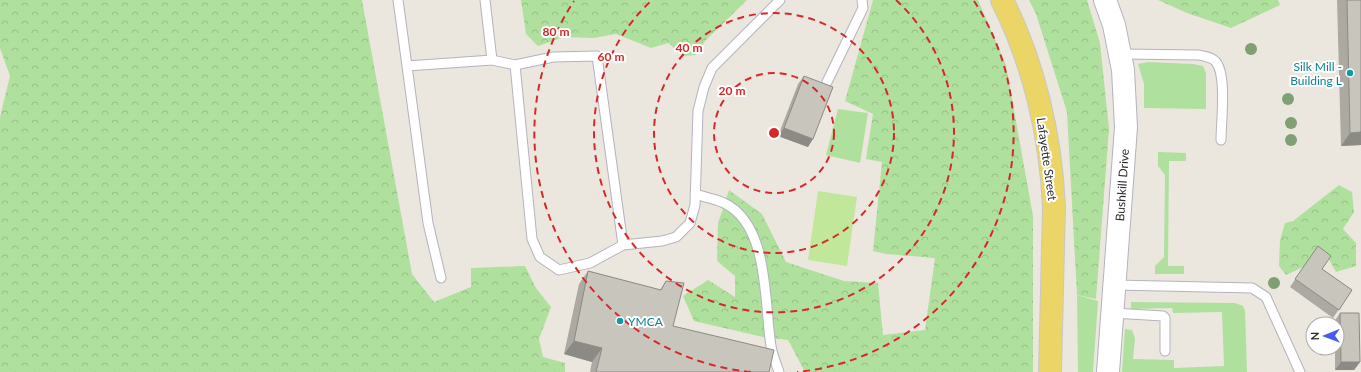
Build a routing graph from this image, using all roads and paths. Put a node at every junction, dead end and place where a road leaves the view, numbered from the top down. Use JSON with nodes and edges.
{"nodes":[{"id":1,"x":398,"y":0,"type":"edge"},
{"id":2,"x":485,"y":0,"type":"edge"},
{"id":3,"x":780,"y":0,"type":"edge"},
{"id":4,"x":862,"y":0,"type":"edge"},
{"id":5,"x":1002,"y":0,"type":"edge"},
{"id":6,"x":1105,"y":0,"type":"edge"},
{"id":7,"x":1121,"y":54,"type":"junction"},
{"id":8,"x":492,"y":60,"type":"junction"},
{"id":9,"x":515,"y":65,"type":"junction"},
{"id":10,"x":407,"y":66,"type":"junction"},
{"id":11,"x":827,"y":82,"type":"dead end"},
{"id":12,"x":1221,"y":140,"type":"dead end"},
{"id":13,"x":695,"y":194,"type":"junction"},
{"id":14,"x":623,"y":245,"type":"junction"},
{"id":15,"x":441,"y":278,"type":"dead end"},
{"id":16,"x":1115,"y":285,"type":"junction"},
{"id":17,"x":1113,"y":313,"type":"junction"},
{"id":18,"x":1165,"y":351,"type":"dead end"},
{"id":19,"x":778,"y":372,"type":"edge"},
{"id":20,"x":1050,"y":372,"type":"edge"},
{"id":21,"x":1108,"y":372,"type":"edge"},
{"id":22,"x":1300,"y":372,"type":"edge"}],
"edges":[{"from":1,"to":10,"type":"lane"},
{"from":2,"to":8,"type":"lane"},
{"from":3,"to":13,"type":"lane"},
{"from":4,"to":11,"type":"lane"},
{"from":5,"to":20,"type":"main road","name":"Lafayette Street"},
{"from":6,"to":7,"type":"street","name":"Bushkill Drive"},
{"from":7,"to":12,"type":"lane"},
{"from":7,"to":16,"type":"street","name":"Bushkill Drive"},
{"from":8,"to":9,"type":"lane"},
{"from":8,"to":10,"type":"lane"},
{"from":9,"to":14,"type":"lane"},
{"from":9,"to":14,"type":"lane"},
{"from":10,"to":15,"type":"lane"},
{"from":13,"to":14,"type":"lane"},
{"from":13,"to":19,"type":"lane"},
{"from":16,"to":17,"type":"street","name":"Bushkill Drive"},
{"from":16,"to":22,"type":"lane"},
{"from":17,"to":18,"type":"lane"},
{"from":17,"to":21,"type":"street","name":"Bushkill Drive"}]}
